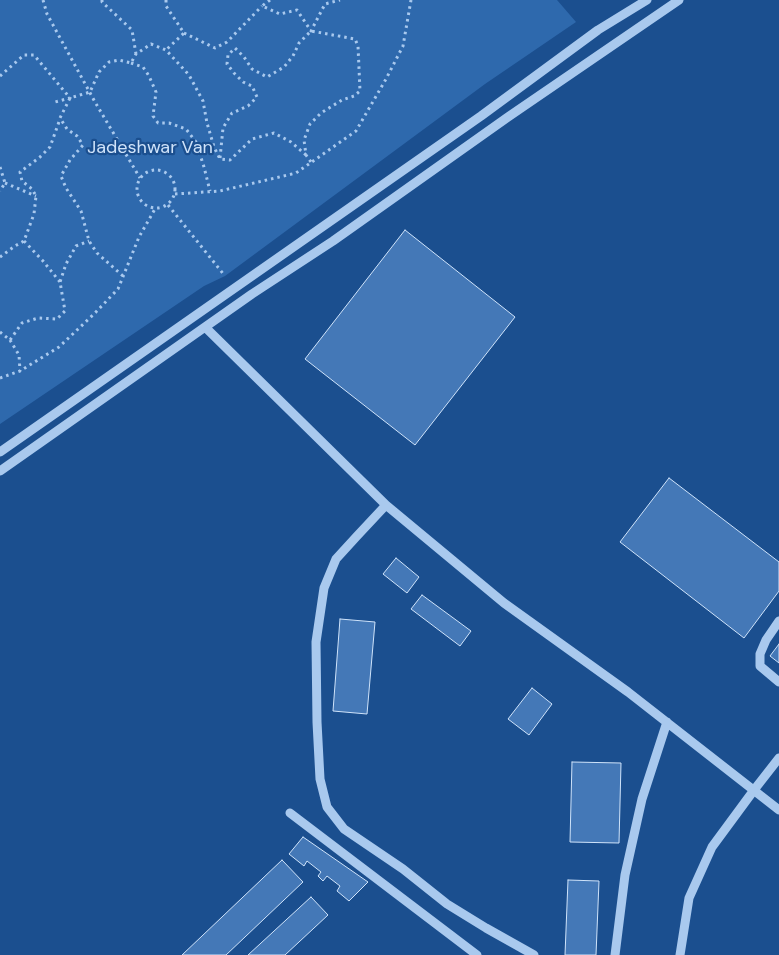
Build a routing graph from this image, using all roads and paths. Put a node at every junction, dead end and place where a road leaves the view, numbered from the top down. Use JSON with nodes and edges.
{"nodes":[{"id":1,"x":43,"y":0,"type":"edge"},
{"id":2,"x":102,"y":0,"type":"edge"},
{"id":3,"x":166,"y":0,"type":"edge"},
{"id":4,"x":270,"y":0,"type":"edge"},
{"id":5,"x":340,"y":0,"type":"edge"},
{"id":6,"x":411,"y":0,"type":"edge"},
{"id":7,"x":647,"y":0,"type":"edge"},
{"id":8,"x":679,"y":0,"type":"edge"},
{"id":9,"x":262,"y":6,"type":"junction"},
{"id":10,"x":311,"y":31,"type":"junction"},
{"id":11,"x":184,"y":34,"type":"junction"},
{"id":12,"x":166,"y":50,"type":"junction"},
{"id":13,"x":136,"y":54,"type":"junction"},
{"id":14,"x":131,"y":63,"type":"junction"},
{"id":15,"x":0,"y":76,"type":"edge"},
{"id":16,"x":90,"y":92,"type":"junction"},
{"id":17,"x":70,"y":98,"type":"junction"},
{"id":18,"x":55,"y":102,"type":"dead end"},
{"id":19,"x":60,"y":118,"type":"junction"},
{"id":20,"x":306,"y":155,"type":"junction"},
{"id":21,"x":220,"y":158,"type":"junction"},
{"id":22,"x":311,"y":162,"type":"junction"},
{"id":23,"x":0,"y":167,"type":"edge"},
{"id":24,"x":140,"y":178,"type":"junction"},
{"id":25,"x":5,"y":182,"type":"junction"},
{"id":26,"x":0,"y":191,"type":"edge"},
{"id":27,"x":210,"y":191,"type":"junction"},
{"id":28,"x":175,"y":194,"type":"junction"},
{"id":29,"x":36,"y":196,"type":"junction"},
{"id":30,"x":168,"y":205,"type":"junction"},
{"id":31,"x":155,"y":209,"type":"junction"},
{"id":32,"x":89,"y":241,"type":"junction"},
{"id":33,"x":24,"y":242,"type":"junction"},
{"id":34,"x":0,"y":257,"type":"edge"},
{"id":35,"x":123,"y":276,"type":"junction"},
{"id":36,"x":225,"y":276,"type":"dead end"},
{"id":37,"x":60,"y":282,"type":"junction"},
{"id":38,"x":205,"y":327,"type":"junction"},
{"id":39,"x":0,"y":332,"type":"edge"},
{"id":40,"x":10,"y":340,"type":"junction"},
{"id":41,"x":20,"y":371,"type":"junction"},
{"id":42,"x":0,"y":378,"type":"edge"},
{"id":43,"x":0,"y":452,"type":"edge"},
{"id":44,"x":0,"y":470,"type":"edge"},
{"id":45,"x":386,"y":506,"type":"junction"},
{"id":46,"x":779,"y":621,"type":"edge"},
{"id":47,"x":779,"y":682,"type":"edge"},
{"id":48,"x":667,"y":722,"type":"junction"},
{"id":49,"x":779,"y":758,"type":"edge"},
{"id":50,"x":754,"y":790,"type":"junction"},
{"id":51,"x":779,"y":810,"type":"edge"},
{"id":52,"x":290,"y":812,"type":"dead end"},
{"id":53,"x":477,"y":955,"type":"edge"},
{"id":54,"x":534,"y":955,"type":"edge"},
{"id":55,"x":615,"y":955,"type":"edge"},
{"id":56,"x":680,"y":955,"type":"edge"}],
"edges":[{"from":1,"to":16,"type":"path"},
{"from":2,"to":13,"type":"path"},
{"from":3,"to":11,"type":"path"},
{"from":4,"to":9,"type":"path"},
{"from":5,"to":10,"type":"path"},
{"from":6,"to":22,"type":"path"},
{"from":7,"to":43,"type":"street"},
{"from":8,"to":38,"type":"street"},
{"from":9,"to":10,"type":"path"},
{"from":9,"to":11,"type":"path"},
{"from":10,"to":20,"type":"path"},
{"from":10,"to":21,"type":"path"},
{"from":11,"to":12,"type":"path"},
{"from":12,"to":13,"type":"path"},
{"from":12,"to":21,"type":"path"},
{"from":13,"to":14,"type":"path"},
{"from":14,"to":16,"type":"path"},
{"from":14,"to":27,"type":"path"},
{"from":15,"to":17,"type":"path"},
{"from":16,"to":17,"type":"path"},
{"from":16,"to":24,"type":"path"},
{"from":17,"to":18,"type":"path"},
{"from":17,"to":19,"type":"path"},
{"from":19,"to":29,"type":"path"},
{"from":19,"to":32,"type":"path"},
{"from":20,"to":21,"type":"path"},
{"from":20,"to":22,"type":"path"},
{"from":22,"to":27,"type":"path"},
{"from":23,"to":25,"type":"path"},
{"from":24,"to":28,"type":"path"},
{"from":24,"to":31,"type":"path"},
{"from":25,"to":26,"type":"path"},
{"from":25,"to":29,"type":"path"},
{"from":27,"to":28,"type":"path"},
{"from":28,"to":30,"type":"path"},
{"from":29,"to":33,"type":"path"},
{"from":30,"to":31,"type":"path"},
{"from":30,"to":36,"type":"path"},
{"from":31,"to":35,"type":"path"},
{"from":32,"to":35,"type":"path"},
{"from":32,"to":37,"type":"path"},
{"from":33,"to":34,"type":"path"},
{"from":33,"to":37,"type":"path"},
{"from":35,"to":41,"type":"path"},
{"from":37,"to":40,"type":"path"},
{"from":38,"to":44,"type":"street"},
{"from":38,"to":45,"type":"street"},
{"from":39,"to":40,"type":"path"},
{"from":40,"to":41,"type":"path"},
{"from":41,"to":42,"type":"path"},
{"from":45,"to":48,"type":"street"},
{"from":45,"to":54,"type":"street"},
{"from":46,"to":47,"type":"street"},
{"from":48,"to":50,"type":"street"},
{"from":48,"to":55,"type":"street"},
{"from":49,"to":50,"type":"street"},
{"from":50,"to":51,"type":"street"},
{"from":50,"to":56,"type":"street"},
{"from":52,"to":53,"type":"street"}]}
